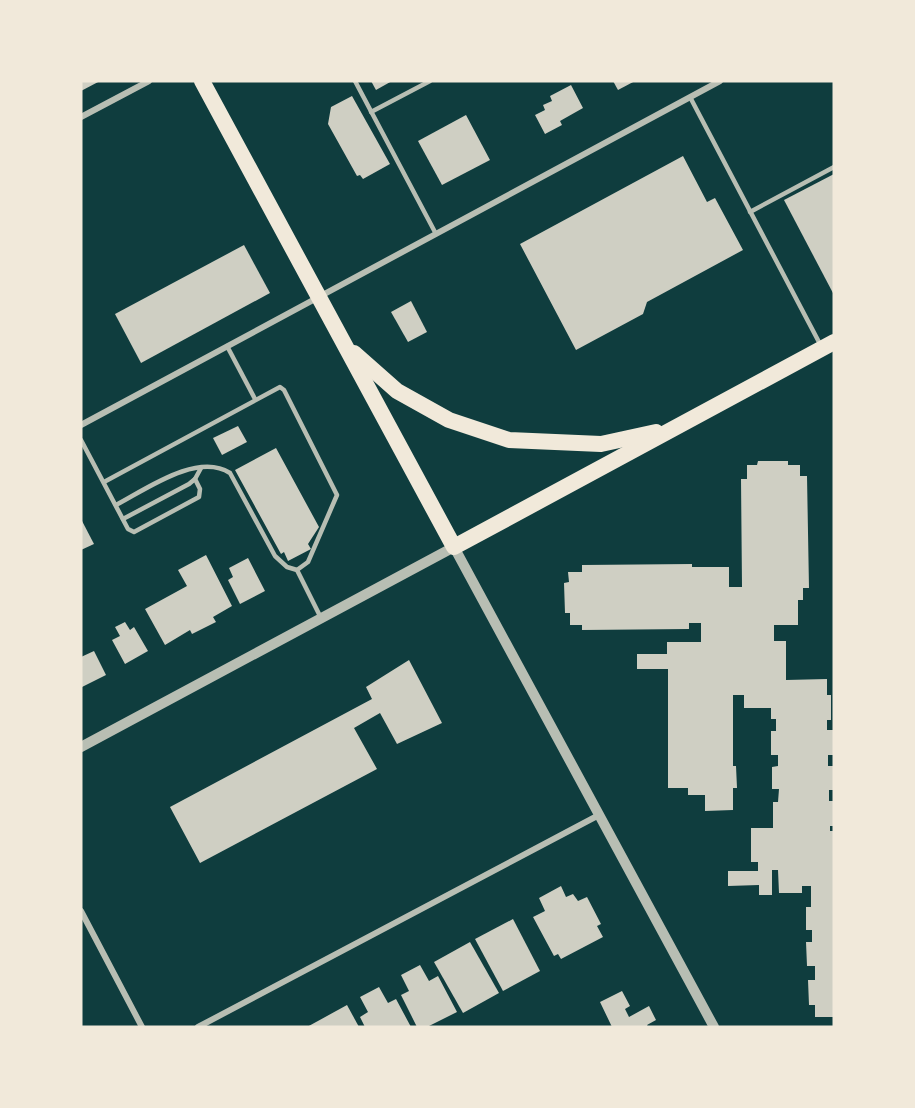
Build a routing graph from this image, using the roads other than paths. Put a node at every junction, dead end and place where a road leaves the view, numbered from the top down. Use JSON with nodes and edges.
{"nodes":[{"id":1,"x":149,"y":81,"type":"edge"},
{"id":2,"x":202,"y":81,"type":"edge"},
{"id":3,"x":356,"y":81,"type":"edge"},
{"id":4,"x":430,"y":81,"type":"edge"},
{"id":5,"x":720,"y":81,"type":"edge"},
{"id":6,"x":690,"y":97,"type":"junction"},
{"id":7,"x":371,"y":112,"type":"junction"},
{"id":8,"x":81,"y":117,"type":"edge"},
{"id":9,"x":834,"y":167,"type":"edge"},
{"id":10,"x":750,"y":212,"type":"junction"},
{"id":11,"x":436,"y":234,"type":"junction"},
{"id":12,"x":318,"y":297,"type":"junction"},
{"id":13,"x":344,"y":344,"type":"junction"},
{"id":14,"x":828,"y":345,"type":"edge"},
{"id":15,"x":227,"y":346,"type":"junction"},
{"id":16,"x":255,"y":399,"type":"junction"},
{"id":17,"x":81,"y":425,"type":"edge"},
{"id":18,"x":674,"y":428,"type":"junction"},
{"id":19,"x":81,"y":440,"type":"edge"},
{"id":20,"x":201,"y":468,"type":"junction"},
{"id":21,"x":195,"y":479,"type":"junction"},
{"id":22,"x":104,"y":482,"type":"junction"},
{"id":23,"x":116,"y":505,"type":"junction"},
{"id":24,"x":123,"y":519,"type":"junction"},
{"id":25,"x":454,"y":547,"type":"junction"},
{"id":26,"x":297,"y":570,"type":"junction"},
{"id":27,"x":321,"y":618,"type":"junction"},
{"id":28,"x":81,"y":747,"type":"edge"},
{"id":29,"x":599,"y":815,"type":"junction"},
{"id":30,"x":81,"y":913,"type":"edge"},
{"id":31,"x":142,"y":1027,"type":"edge"},
{"id":32,"x":198,"y":1027,"type":"edge"},
{"id":33,"x":714,"y":1027,"type":"edge"}],
"edges":[{"from":1,"to":8,"type":"street"},
{"from":2,"to":12,"type":"highway"},
{"from":3,"to":7,"type":"lane"},
{"from":4,"to":7,"type":"lane"},
{"from":5,"to":6,"type":"street"},
{"from":6,"to":10,"type":"lane"},
{"from":6,"to":11,"type":"street"},
{"from":7,"to":11,"type":"lane"},
{"from":9,"to":10,"type":"lane"},
{"from":10,"to":14,"type":"lane"},
{"from":11,"to":12,"type":"street"},
{"from":12,"to":13,"type":"highway"},
{"from":12,"to":15,"type":"street"},
{"from":13,"to":18,"type":"highway"},
{"from":13,"to":25,"type":"highway"},
{"from":14,"to":18,"type":"highway"},
{"from":15,"to":16,"type":"lane"},
{"from":15,"to":17,"type":"street"},
{"from":16,"to":22,"type":"lane"},
{"from":16,"to":26,"type":"lane"},
{"from":18,"to":25,"type":"highway"},
{"from":19,"to":22,"type":"lane"},
{"from":20,"to":21,"type":"lane"},
{"from":20,"to":23,"type":"lane"},
{"from":20,"to":26,"type":"lane"},
{"from":21,"to":24,"type":"lane"},
{"from":21,"to":24,"type":"lane"},
{"from":22,"to":23,"type":"lane"},
{"from":23,"to":24,"type":"lane"},
{"from":25,"to":27,"type":"street"},
{"from":25,"to":29,"type":"street"},
{"from":26,"to":27,"type":"lane"},
{"from":27,"to":28,"type":"street"},
{"from":29,"to":32,"type":"street"},
{"from":29,"to":33,"type":"street"},
{"from":30,"to":31,"type":"street"}]}
